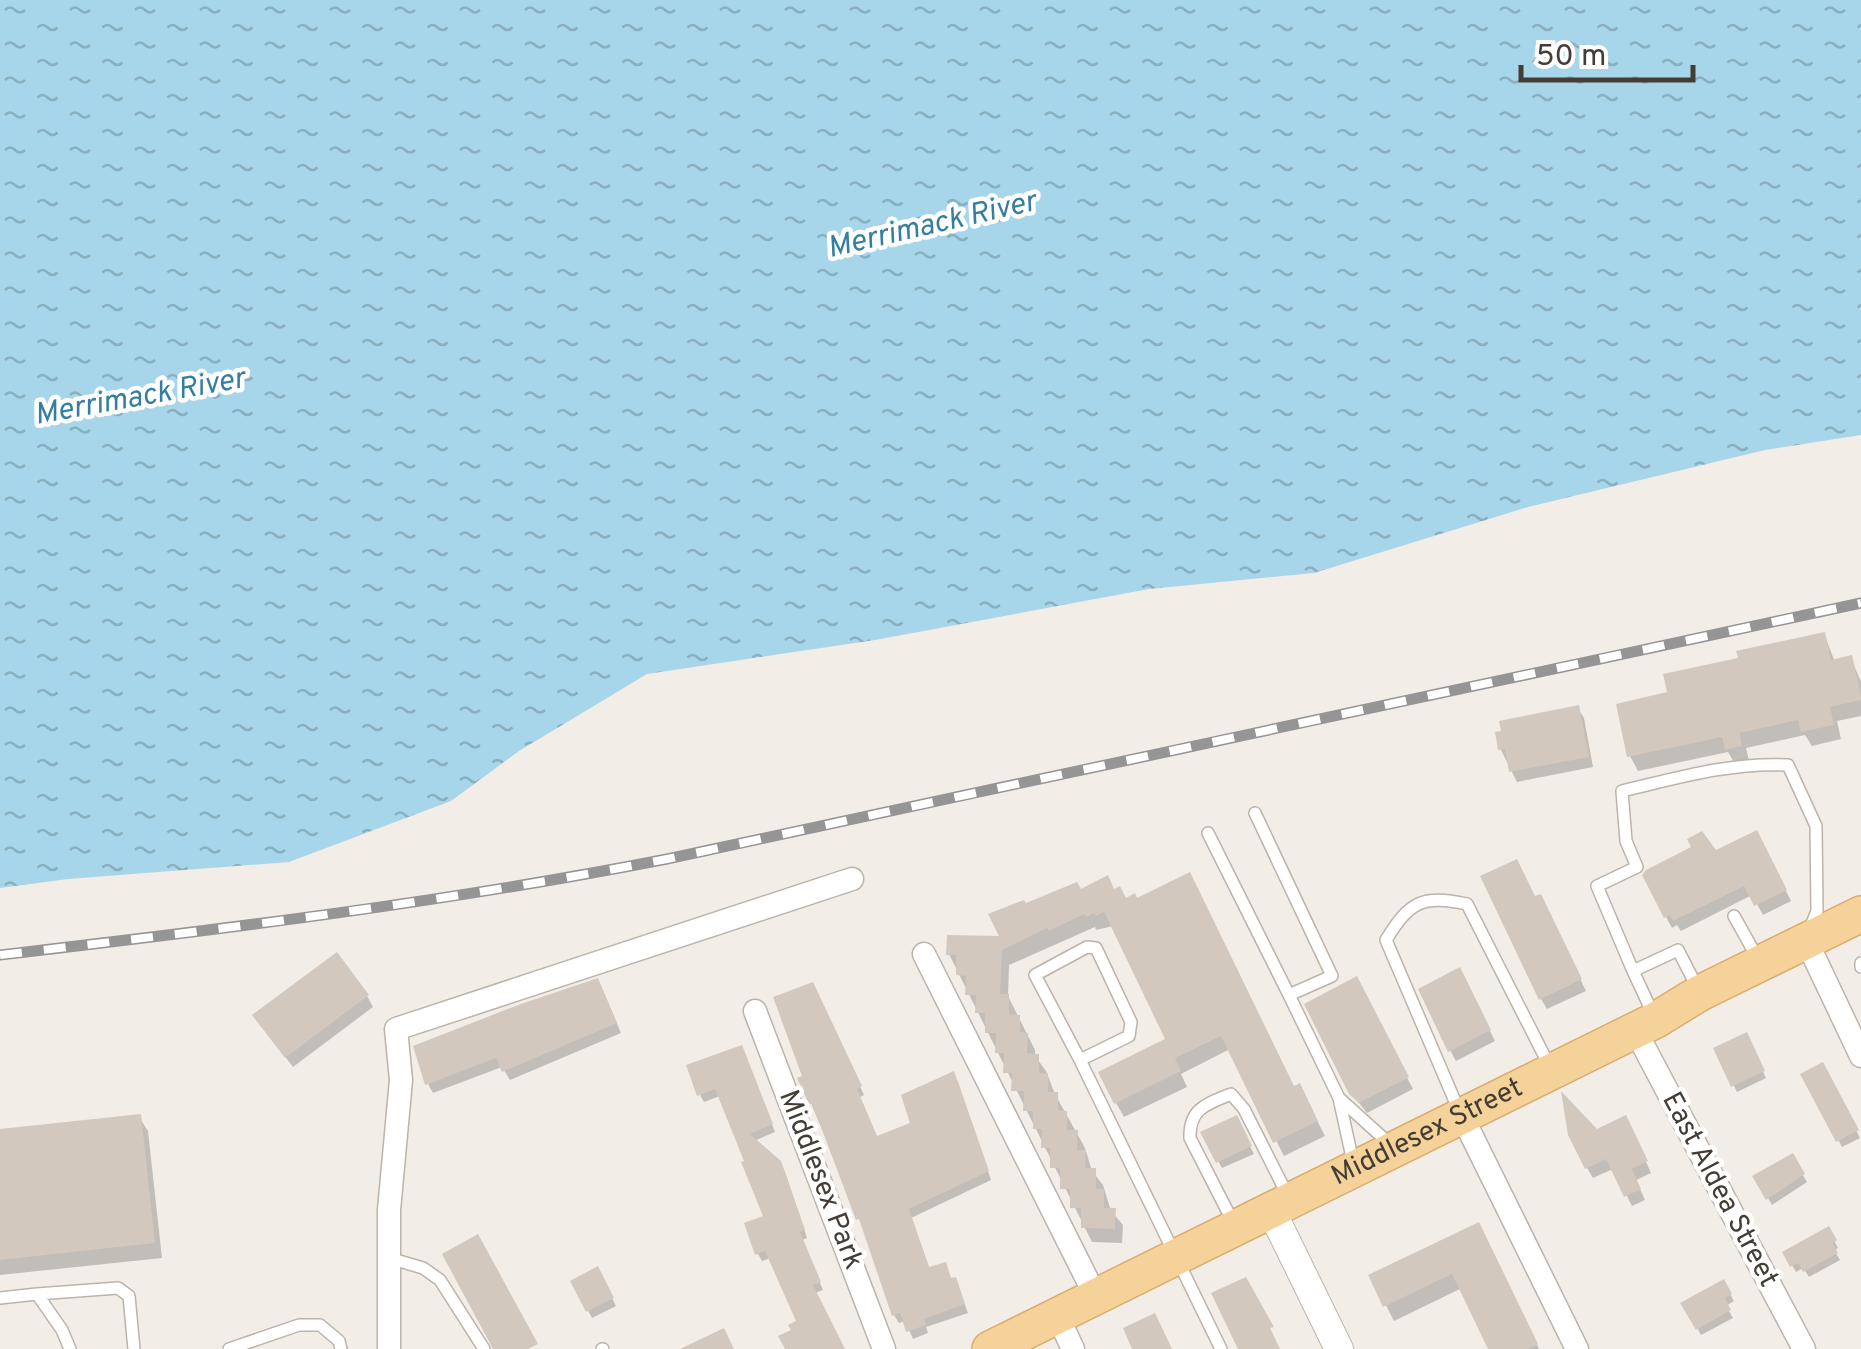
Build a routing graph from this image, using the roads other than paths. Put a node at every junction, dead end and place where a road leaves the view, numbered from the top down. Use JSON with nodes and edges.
{"nodes":[{"id":1,"x":1255,"y":813,"type":"dead end"},
{"id":2,"x":1208,"y":834,"type":"dead end"},
{"id":3,"x":852,"y":879,"type":"dead end"},
{"id":4,"x":1861,"y":914,"type":"edge"},
{"id":5,"x":1734,"y":916,"type":"dead end"},
{"id":6,"x":1806,"y":940,"type":"junction"},
{"id":7,"x":924,"y":954,"type":"dead end"},
{"id":8,"x":1760,"y":963,"type":"junction"},
{"id":9,"x":1632,"y":971,"type":"junction"},
{"id":10,"x":1700,"y":993,"type":"junction"},
{"id":11,"x":1290,"y":995,"type":"junction"},
{"id":12,"x":755,"y":1011,"type":"dead end"},
{"id":13,"x":1645,"y":1025,"type":"junction"},
{"id":14,"x":1857,"y":1040,"type":"edge"},
{"id":15,"x":1080,"y":1060,"type":"junction"},
{"id":16,"x":1552,"y":1071,"type":"junction"},
{"id":17,"x":1339,"y":1098,"type":"junction"},
{"id":18,"x":1462,"y":1116,"type":"junction"},
{"id":19,"x":1396,"y":1149,"type":"junction"},
{"id":20,"x":1354,"y":1169,"type":"junction"},
{"id":21,"x":1281,"y":1206,"type":"junction"},
{"id":22,"x":1236,"y":1228,"type":"junction"},
{"id":23,"x":1177,"y":1256,"type":"junction"},
{"id":24,"x":389,"y":1263,"type":"junction"},
{"id":25,"x":38,"y":1294,"type":"junction"},
{"id":26,"x":1096,"y":1297,"type":"junction"},
{"id":27,"x":0,"y":1298,"type":"edge"},
{"id":28,"x":1066,"y":1333,"type":"edge"},
{"id":29,"x":70,"y":1349,"type":"edge"},
{"id":30,"x":134,"y":1349,"type":"edge"},
{"id":31,"x":229,"y":1349,"type":"edge"},
{"id":32,"x":341,"y":1349,"type":"edge"},
{"id":33,"x":389,"y":1349,"type":"edge"},
{"id":34,"x":484,"y":1349,"type":"edge"},
{"id":35,"x":884,"y":1349,"type":"edge"},
{"id":36,"x":990,"y":1349,"type":"edge"},
{"id":37,"x":1221,"y":1349,"type":"edge"},
{"id":38,"x":1339,"y":1349,"type":"edge"},
{"id":39,"x":1577,"y":1349,"type":"edge"},
{"id":40,"x":1804,"y":1349,"type":"edge"}],
"edges":[{"from":1,"to":11,"type":"lane"},
{"from":2,"to":11,"type":"lane"},
{"from":3,"to":24,"type":"street"},
{"from":4,"to":6,"type":"main road","name":"Middlesex Street"},
{"from":5,"to":8,"type":"lane"},
{"from":6,"to":8,"type":"main road","name":"Middlesex Street"},
{"from":6,"to":9,"type":"lane"},
{"from":6,"to":14,"type":"street"},
{"from":7,"to":26,"type":"street"},
{"from":8,"to":10,"type":"main road","name":"Middlesex Street"},
{"from":9,"to":10,"type":"lane"},
{"from":9,"to":13,"type":"lane"},
{"from":10,"to":13,"type":"main road","name":"Middlesex Street"},
{"from":11,"to":17,"type":"lane"},
{"from":12,"to":35,"type":"street","name":"Middlesex Park"},
{"from":13,"to":16,"type":"main road","name":"Middlesex Street"},
{"from":13,"to":40,"type":"street","name":"East Aldea Street"},
{"from":15,"to":15,"type":"lane"},
{"from":15,"to":23,"type":"lane"},
{"from":16,"to":18,"type":"main road","name":"Middlesex Street"},
{"from":16,"to":18,"type":"lane"},
{"from":17,"to":19,"type":"lane"},
{"from":17,"to":20,"type":"lane"},
{"from":18,"to":19,"type":"main road","name":"Middlesex Street"},
{"from":18,"to":39,"type":"street"},
{"from":19,"to":20,"type":"main road","name":"Middlesex Street"},
{"from":20,"to":21,"type":"main road","name":"Middlesex Street"},
{"from":21,"to":22,"type":"main road","name":"Middlesex Street"},
{"from":21,"to":22,"type":"lane"},
{"from":21,"to":38,"type":"street"},
{"from":22,"to":23,"type":"main road","name":"Middlesex Street"},
{"from":23,"to":26,"type":"main road","name":"Middlesex Street"},
{"from":23,"to":37,"type":"lane"},
{"from":24,"to":33,"type":"street"},
{"from":24,"to":34,"type":"lane"},
{"from":25,"to":27,"type":"lane"},
{"from":25,"to":29,"type":"lane"},
{"from":25,"to":30,"type":"lane"},
{"from":26,"to":28,"type":"main road","name":"Middlesex Street"},
{"from":28,"to":36,"type":"main road","name":"Middlesex Street"},
{"from":31,"to":32,"type":"lane"}]}
